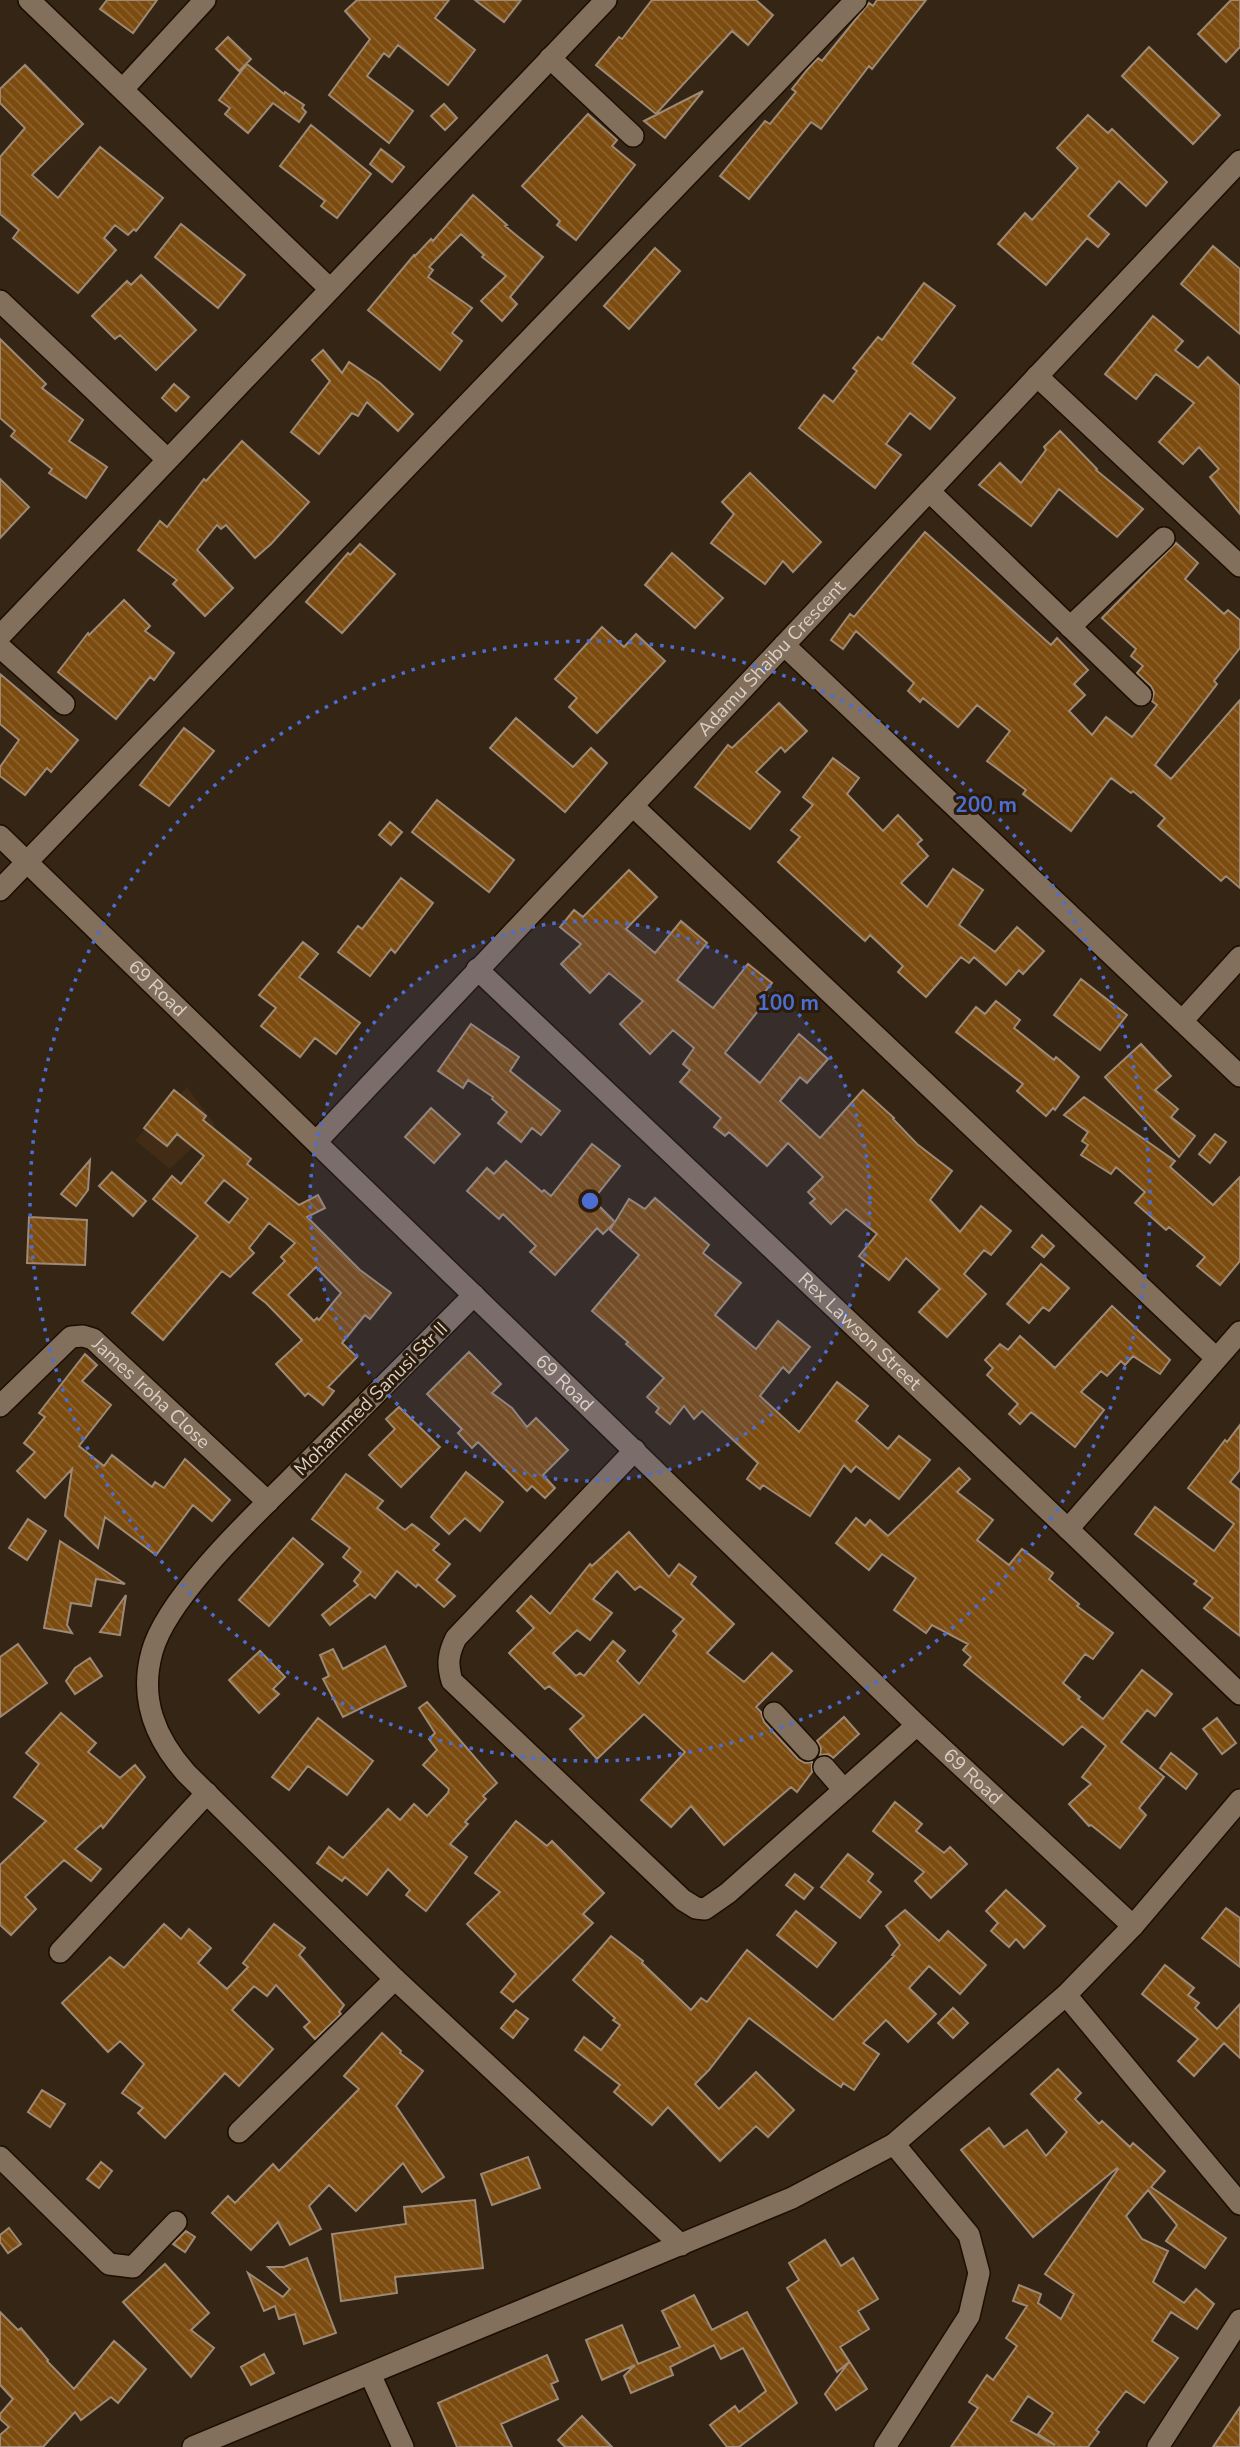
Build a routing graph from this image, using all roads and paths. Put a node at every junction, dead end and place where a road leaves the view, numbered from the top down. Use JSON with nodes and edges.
{"nodes":[{"id":1,"x":29,"y":0,"type":"edge"},
{"id":2,"x":205,"y":0,"type":"edge"},
{"id":3,"x":606,"y":0,"type":"edge"},
{"id":4,"x":856,"y":0,"type":"edge"},
{"id":5,"x":550,"y":58,"type":"junction"},
{"id":6,"x":123,"y":89,"type":"junction"},
{"id":7,"x":633,"y":136,"type":"dead end"},
{"id":8,"x":1235,"y":176,"type":"edge"},
{"id":9,"x":330,"y":289,"type":"junction"},
{"id":10,"x":0,"y":301,"type":"edge"},
{"id":11,"x":1037,"y":376,"type":"junction"},
{"id":12,"x":167,"y":459,"type":"junction"},
{"id":13,"x":929,"y":491,"type":"junction"},
{"id":14,"x":1164,"y":538,"type":"dead end"},
{"id":15,"x":1240,"y":566,"type":"edge"},
{"id":16,"x":1070,"y":627,"type":"junction"},
{"id":17,"x":0,"y":635,"type":"edge"},
{"id":18,"x":784,"y":645,"type":"junction"},
{"id":19,"x":0,"y":647,"type":"edge"},
{"id":20,"x":1140,"y":695,"type":"dead end"},
{"id":21,"x":64,"y":704,"type":"dead end"},
{"id":22,"x":633,"y":806,"type":"junction"},
{"id":23,"x":0,"y":836,"type":"edge"},
{"id":24,"x":28,"y":863,"type":"junction"},
{"id":25,"x":0,"y":890,"type":"edge"},
{"id":26,"x":1240,"y":957,"type":"edge"},
{"id":27,"x":477,"y":969,"type":"junction"},
{"id":28,"x":1182,"y":1021,"type":"junction"},
{"id":29,"x":1240,"y":1076,"type":"edge"},
{"id":30,"x":317,"y":1141,"type":"junction"},
{"id":31,"x":474,"y":1295,"type":"junction"},
{"id":32,"x":1240,"y":1332,"type":"edge"},
{"id":33,"x":1216,"y":1358,"type":"junction"},
{"id":34,"x":0,"y":1406,"type":"edge"},
{"id":35,"x":635,"y":1450,"type":"junction"},
{"id":36,"x":268,"y":1502,"type":"junction"},
{"id":37,"x":1068,"y":1529,"type":"junction"},
{"id":38,"x":1240,"y":1694,"type":"edge"},
{"id":39,"x":774,"y":1713,"type":"dead end"},
{"id":40,"x":917,"y":1725,"type":"junction"},
{"id":41,"x":808,"y":1750,"type":"dead end"},
{"id":42,"x":824,"y":1767,"type":"dead end"},
{"id":43,"x":844,"y":1790,"type":"junction"},
{"id":44,"x":206,"y":1793,"type":"junction"},
{"id":45,"x":1240,"y":1800,"type":"edge"},
{"id":46,"x":1133,"y":1926,"type":"junction"},
{"id":47,"x":61,"y":1952,"type":"dead end"},
{"id":48,"x":395,"y":1979,"type":"junction"},
{"id":49,"x":1066,"y":1996,"type":"junction"},
{"id":50,"x":239,"y":2132,"type":"dead end"},
{"id":51,"x":894,"y":2144,"type":"junction"},
{"id":52,"x":0,"y":2157,"type":"edge"},
{"id":53,"x":1240,"y":2204,"type":"edge"},
{"id":54,"x":176,"y":2222,"type":"dead end"},
{"id":55,"x":681,"y":2245,"type":"junction"},
{"id":56,"x":1240,"y":2320,"type":"edge"},
{"id":57,"x":370,"y":2374,"type":"junction"},
{"id":58,"x":193,"y":2447,"type":"edge"},
{"id":59,"x":403,"y":2447,"type":"edge"},
{"id":60,"x":885,"y":2447,"type":"edge"},
{"id":61,"x":1158,"y":2447,"type":"edge"}],
"edges":[{"from":1,"to":6,"type":"street"},
{"from":2,"to":6,"type":"street"},
{"from":3,"to":5,"type":"street"},
{"from":4,"to":24,"type":"street"},
{"from":5,"to":7,"type":"street"},
{"from":5,"to":9,"type":"street"},
{"from":6,"to":9,"type":"street"},
{"from":8,"to":11,"type":"street","name":"Adamu Shaibu Crescent"},
{"from":9,"to":12,"type":"street"},
{"from":10,"to":12,"type":"street"},
{"from":11,"to":13,"type":"street","name":"Adamu Shaibu Crescent"},
{"from":11,"to":15,"type":"street"},
{"from":12,"to":17,"type":"street"},
{"from":13,"to":16,"type":"street"},
{"from":13,"to":18,"type":"street","name":"Adamu Shaibu Crescent"},
{"from":14,"to":16,"type":"street"},
{"from":16,"to":20,"type":"street"},
{"from":18,"to":22,"type":"street","name":"Adamu Shaibu Crescent"},
{"from":18,"to":28,"type":"street"},
{"from":19,"to":21,"type":"street"},
{"from":22,"to":27,"type":"street","name":"Adamu Shaibu Crescent"},
{"from":22,"to":33,"type":"street"},
{"from":23,"to":24,"type":"street","name":"69 Road"},
{"from":24,"to":25,"type":"street"},
{"from":24,"to":30,"type":"street","name":"69 Road"},
{"from":26,"to":28,"type":"street"},
{"from":27,"to":30,"type":"street","name":"Adamu Shaibu Crescent"},
{"from":27,"to":37,"type":"street","name":"Rex Lawson Street"},
{"from":28,"to":29,"type":"street"},
{"from":30,"to":31,"type":"street","name":"69 Road"},
{"from":31,"to":35,"type":"street","name":"69 Road"},
{"from":31,"to":36,"type":"street","name":"Mohammed Sanusi Str II"},
{"from":32,"to":33,"type":"street"},
{"from":33,"to":37,"type":"street"},
{"from":34,"to":36,"type":"street","name":"James Iroha Close"},
{"from":35,"to":40,"type":"street","name":"69 Road"},
{"from":35,"to":43,"type":"street"},
{"from":36,"to":44,"type":"street","name":"Mohammed Sanusi Str II"},
{"from":37,"to":38,"type":"street","name":"Rex Lawson Street"},
{"from":39,"to":41,"type":"street"},
{"from":40,"to":43,"type":"street"},
{"from":40,"to":46,"type":"street","name":"69 Road"},
{"from":42,"to":43,"type":"street"},
{"from":44,"to":47,"type":"street"},
{"from":44,"to":48,"type":"street","name":"Mohammed Sanusi Str II"},
{"from":45,"to":46,"type":"street"},
{"from":46,"to":49,"type":"street"},
{"from":48,"to":50,"type":"street"},
{"from":48,"to":55,"type":"street","name":"Mohammed Sanusi Str II"},
{"from":49,"to":51,"type":"street"},
{"from":49,"to":53,"type":"street"},
{"from":51,"to":55,"type":"street"},
{"from":51,"to":60,"type":"street"},
{"from":52,"to":54,"type":"street"},
{"from":55,"to":57,"type":"street"},
{"from":56,"to":61,"type":"street"},
{"from":57,"to":58,"type":"street"},
{"from":57,"to":59,"type":"street"}]}
